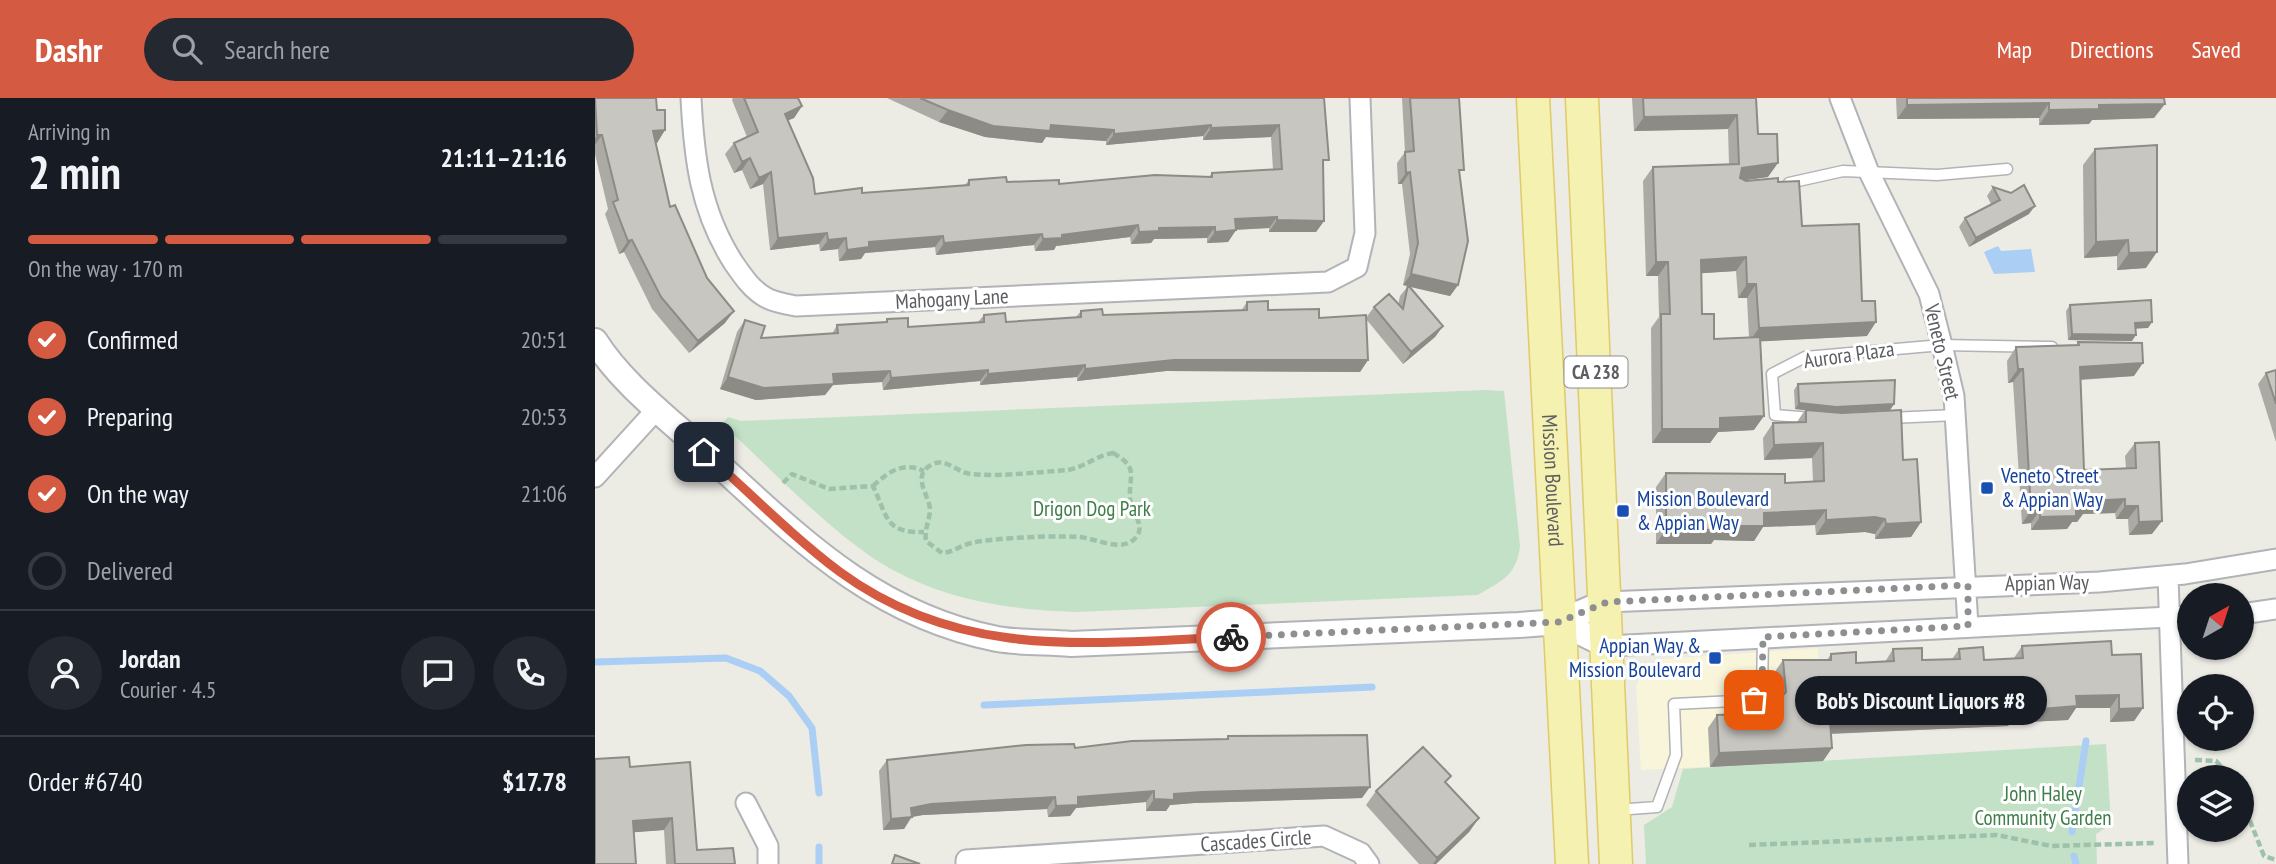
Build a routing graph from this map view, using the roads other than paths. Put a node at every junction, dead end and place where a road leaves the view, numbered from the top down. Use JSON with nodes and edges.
{"nodes":[{"id":1,"x":691,"y":98,"type":"edge"},
{"id":2,"x":1360,"y":98,"type":"edge"},
{"id":3,"x":1533,"y":98,"type":"edge"},
{"id":4,"x":1582,"y":98,"type":"edge"},
{"id":5,"x":1840,"y":98,"type":"edge"},
{"id":6,"x":2007,"y":169,"type":"dead end"},
{"id":7,"x":1868,"y":170,"type":"junction"},
{"id":8,"x":1773,"y":184,"type":"edge"},
{"id":9,"x":1942,"y":345,"type":"junction"},
{"id":10,"x":2065,"y":347,"type":"edge"},
{"id":11,"x":598,"y":352,"type":"edge"},
{"id":12,"x":657,"y":409,"type":"junction"},
{"id":13,"x":1956,"y":415,"type":"junction"},
{"id":14,"x":1882,"y":418,"type":"edge"},
{"id":15,"x":1821,"y":419,"type":"edge"},
{"id":16,"x":595,"y":477,"type":"edge"},
{"id":17,"x":2276,"y":559,"type":"edge"},
{"id":18,"x":2168,"y":576,"type":"junction"},
{"id":19,"x":1968,"y":585,"type":"junction"},
{"id":20,"x":1607,"y":602,"type":"junction"},
{"id":21,"x":2177,"y":604,"type":"edge"},
{"id":22,"x":2276,"y":609,"type":"edge"},
{"id":23,"x":2254,"y":612,"type":"edge"},
{"id":24,"x":2177,"y":616,"type":"edge"},
{"id":25,"x":1559,"y":622,"type":"junction"},
{"id":26,"x":1968,"y":626,"type":"junction"},
{"id":27,"x":1763,"y":637,"type":"junction"},
{"id":28,"x":1608,"y":646,"type":"junction"},
{"id":29,"x":2180,"y":660,"type":"edge"},
{"id":30,"x":746,"y":803,"type":"dead end"},
{"id":31,"x":1614,"y":810,"type":"junction"},
{"id":32,"x":966,"y":862,"type":"edge"},
{"id":33,"x":768,"y":864,"type":"edge"},
{"id":34,"x":1369,"y":864,"type":"edge"},
{"id":35,"x":1571,"y":864,"type":"edge"},
{"id":36,"x":1616,"y":864,"type":"edge"},
{"id":37,"x":2178,"y":864,"type":"edge"}],
"edges":[{"from":1,"to":2,"type":"street","name":"Mahogany Lane"},
{"from":3,"to":25,"type":"main road","name":"Mission Boulevard","number":"CA 238"},
{"from":4,"to":20,"type":"main road","number":"CA 238"},
{"from":5,"to":7,"type":"street","name":"Veneto Street"},
{"from":6,"to":7,"type":"lane"},
{"from":7,"to":8,"type":"lane"},
{"from":7,"to":9,"type":"street","name":"Veneto Street"},
{"from":9,"to":10,"type":"lane"},
{"from":9,"to":13,"type":"street","name":"Veneto Street"},
{"from":9,"to":15,"type":"lane","name":"Aurora Plaza"},
{"from":11,"to":12,"type":"street"},
{"from":12,"to":16,"type":"street"},
{"from":12,"to":25,"type":"street"},
{"from":13,"to":14,"type":"lane"},
{"from":13,"to":19,"type":"street","name":"Veneto Street"},
{"from":17,"to":18,"type":"street","name":"Appian Way"},
{"from":18,"to":19,"type":"street","name":"Appian Way"},
{"from":18,"to":21,"type":"street"},
{"from":19,"to":20,"type":"street","name":"Appian Way"},
{"from":19,"to":26,"type":"street","name":"Veneto Street"},
{"from":20,"to":25,"type":"street"},
{"from":20,"to":28,"type":"main road","number":"CA 238"},
{"from":22,"to":23,"type":"street"},
{"from":24,"to":26,"type":"street","name":"Appian Way"},
{"from":25,"to":28,"type":"street"},
{"from":25,"to":35,"type":"main road","name":"Mission Boulevard","number":"CA 238"},
{"from":26,"to":27,"type":"street","name":"Appian Way"},
{"from":27,"to":28,"type":"street","name":"Appian Way"},
{"from":27,"to":31,"type":"lane"},
{"from":28,"to":31,"type":"main road","number":"CA 238"},
{"from":29,"to":37,"type":"street"},
{"from":30,"to":33,"type":"street"},
{"from":31,"to":36,"type":"main road","number":"CA 238"},
{"from":32,"to":34,"type":"street","name":"Cascades Circle"}]}
